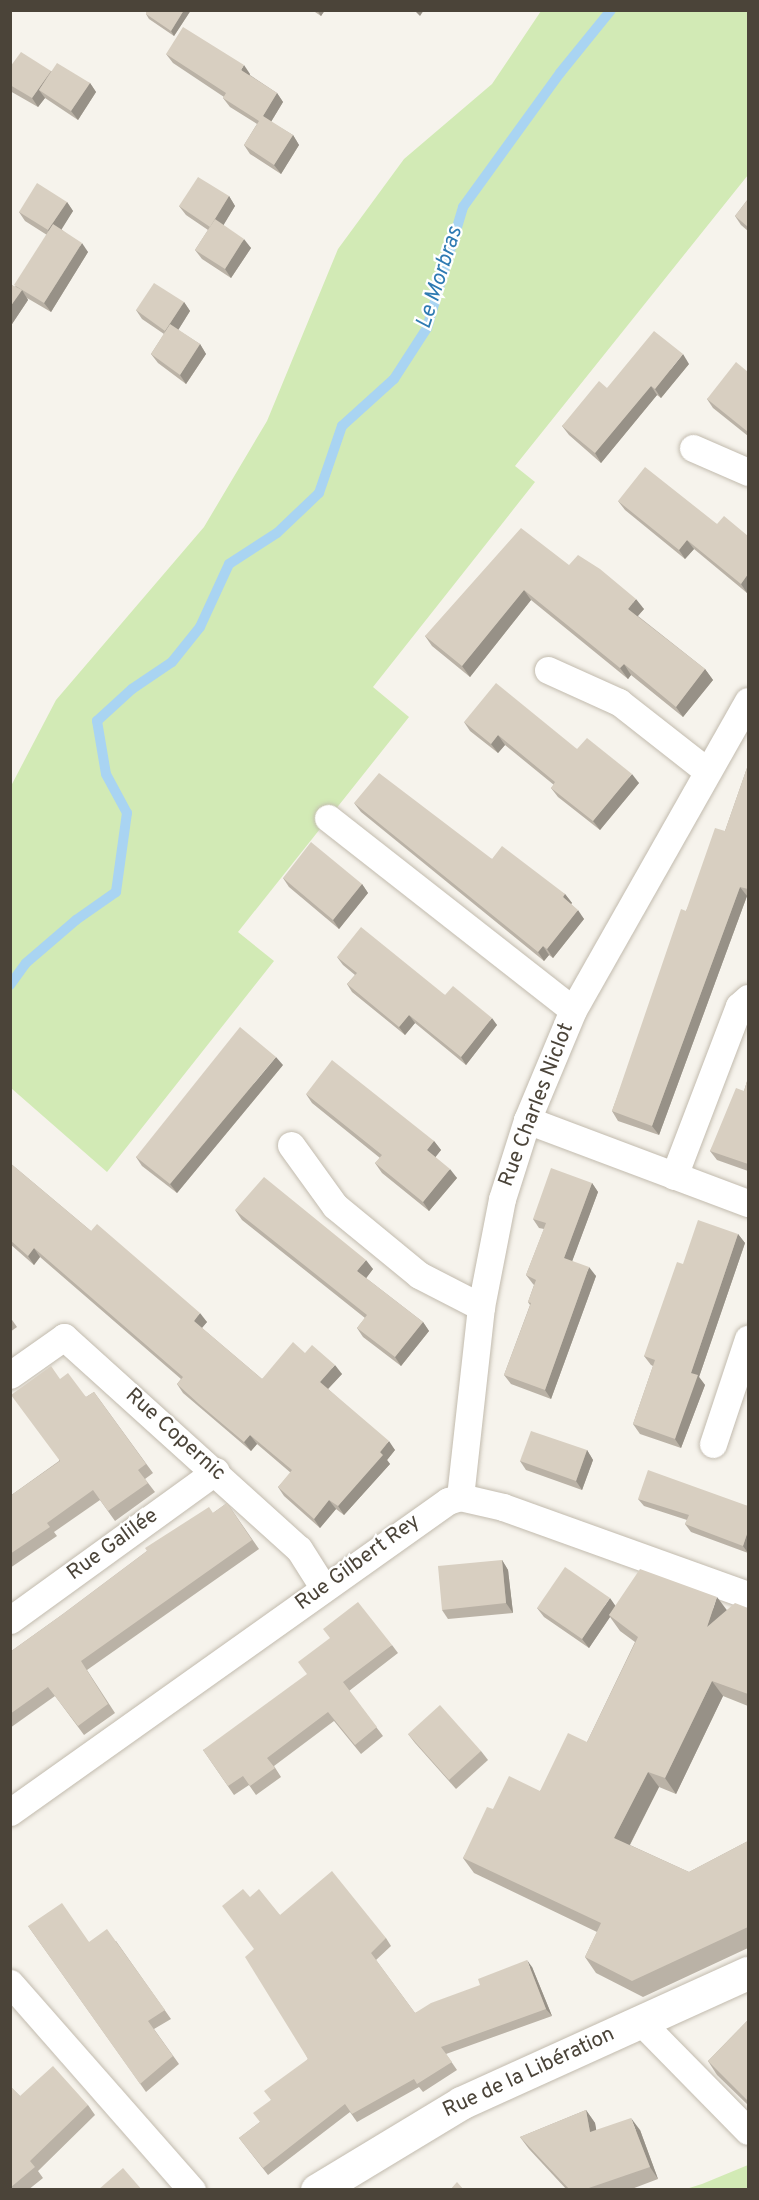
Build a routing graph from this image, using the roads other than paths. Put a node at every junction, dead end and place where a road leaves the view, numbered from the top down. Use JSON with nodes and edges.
{"nodes":[{"id":1,"x":693,"y":448,"type":"dead end"},
{"id":2,"x":748,"y":472,"type":"edge"},
{"id":3,"x":548,"y":670,"type":"dead end"},
{"id":4,"x":748,"y":701,"type":"edge"},
{"id":5,"x":707,"y":771,"type":"junction"},
{"id":6,"x":328,"y":818,"type":"dead end"},
{"id":7,"x":748,"y":998,"type":"edge"},
{"id":8,"x":573,"y":1010,"type":"junction"},
{"id":9,"x":527,"y":1120,"type":"junction"},
{"id":10,"x":291,"y":1145,"type":"dead end"},
{"id":11,"x":674,"y":1176,"type":"junction"},
{"id":12,"x":748,"y":1203,"type":"edge"},
{"id":13,"x":481,"y":1307,"type":"junction"},
{"id":14,"x":748,"y":1339,"type":"edge"},
{"id":15,"x":10,"y":1375,"type":"edge"},
{"id":16,"x":713,"y":1444,"type":"dead end"},
{"id":17,"x":216,"y":1471,"type":"junction"},
{"id":18,"x":460,"y":1497,"type":"junction"},
{"id":19,"x":323,"y":1587,"type":"junction"},
{"id":20,"x":748,"y":1595,"type":"edge"},
{"id":21,"x":10,"y":1620,"type":"edge"},
{"id":22,"x":10,"y":1812,"type":"edge"},
{"id":23,"x":748,"y":1973,"type":"edge"},
{"id":24,"x":10,"y":1983,"type":"edge"},
{"id":25,"x":640,"y":2021,"type":"junction"},
{"id":26,"x":748,"y":2131,"type":"edge"},
{"id":27,"x":192,"y":2190,"type":"edge"},
{"id":28,"x":317,"y":2190,"type":"edge"}],
"edges":[{"from":1,"to":2,"type":"street"},
{"from":3,"to":5,"type":"street"},
{"from":4,"to":5,"type":"street","name":"Rue Charles Niclot"},
{"from":5,"to":8,"type":"street","name":"Rue Charles Niclot"},
{"from":6,"to":8,"type":"street","name":"Rue Charles Niclot"},
{"from":7,"to":11,"type":"street"},
{"from":8,"to":9,"type":"street","name":"Rue Charles Niclot"},
{"from":9,"to":11,"type":"street"},
{"from":9,"to":13,"type":"street","name":"Rue Charles Niclot"},
{"from":10,"to":13,"type":"street"},
{"from":11,"to":12,"type":"street"},
{"from":13,"to":18,"type":"street","name":"Rue Charles Niclot"},
{"from":14,"to":16,"type":"street"},
{"from":15,"to":17,"type":"street","name":"Rue Copernic"},
{"from":17,"to":19,"type":"street","name":"Rue Copernic"},
{"from":17,"to":21,"type":"street","name":"Rue Galilée"},
{"from":18,"to":19,"type":"street","name":"Rue Gilbert Rey"},
{"from":18,"to":20,"type":"street"},
{"from":19,"to":22,"type":"street","name":"Rue Gilbert Rey"},
{"from":23,"to":25,"type":"street","name":"Rue de la Libération"},
{"from":24,"to":27,"type":"street"},
{"from":25,"to":26,"type":"street"},
{"from":25,"to":28,"type":"street","name":"Rue de la Libération"}]}
